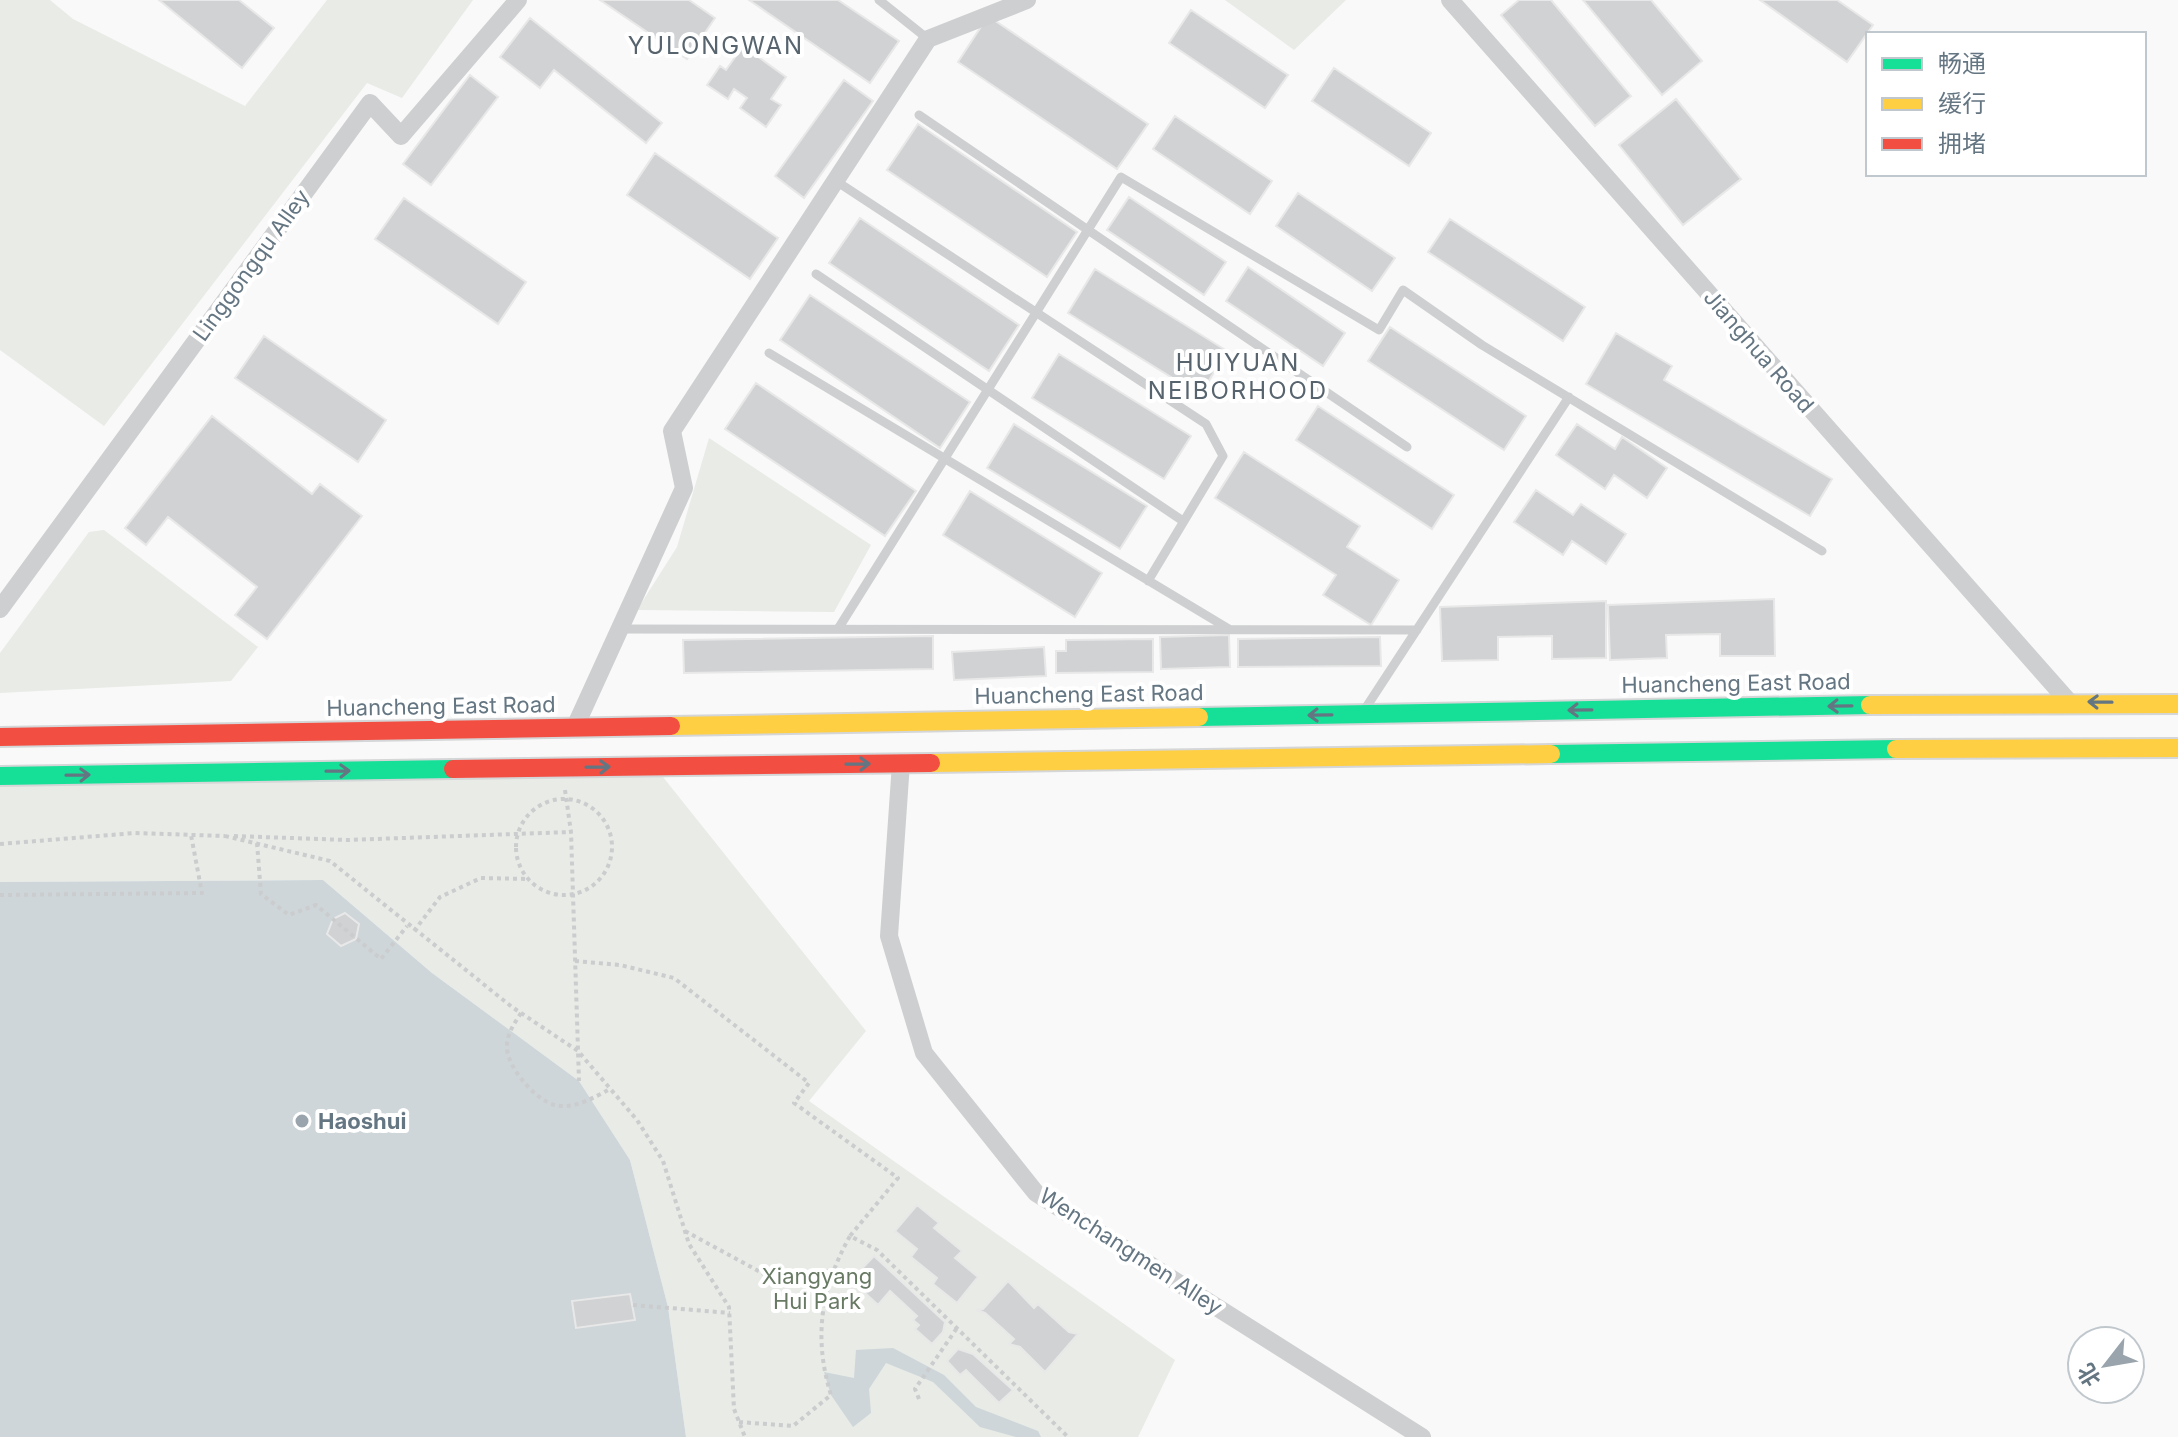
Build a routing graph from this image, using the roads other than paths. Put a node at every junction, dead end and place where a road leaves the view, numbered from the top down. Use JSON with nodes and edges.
{"nodes":[{"id":1,"x":518,"y":0,"type":"edge"},
{"id":2,"x":879,"y":0,"type":"edge"},
{"id":3,"x":1027,"y":0,"type":"edge"},
{"id":4,"x":1450,"y":0,"type":"edge"},
{"id":5,"x":928,"y":39,"type":"junction"},
{"id":6,"x":919,"y":115,"type":"dead end"},
{"id":7,"x":836,"y":181,"type":"junction"},
{"id":8,"x":1088,"y":230,"type":"junction"},
{"id":9,"x":816,"y":274,"type":"dead end"},
{"id":10,"x":1037,"y":313,"type":"junction"},
{"id":11,"x":769,"y":353,"type":"dead end"},
{"id":12,"x":989,"y":391,"type":"junction"},
{"id":13,"x":1569,"y":397,"type":"junction"},
{"id":14,"x":1407,"y":447,"type":"dead end"},
{"id":15,"x":945,"y":461,"type":"junction"},
{"id":16,"x":1183,"y":521,"type":"junction"},
{"id":17,"x":1822,"y":551,"type":"dead end"},
{"id":18,"x":1148,"y":581,"type":"junction"},
{"id":19,"x":0,"y":609,"type":"edge"},
{"id":20,"x":619,"y":629,"type":"junction"},
{"id":21,"x":838,"y":629,"type":"junction"},
{"id":22,"x":1230,"y":629,"type":"junction"},
{"id":23,"x":1417,"y":630,"type":"junction"},
{"id":24,"x":2069,"y":702,"type":"junction"},
{"id":25,"x":2178,"y":704,"type":"edge"},
{"id":26,"x":1362,"y":714,"type":"junction"},
{"id":27,"x":575,"y":727,"type":"junction"},
{"id":28,"x":0,"y":737,"type":"edge"},
{"id":29,"x":2178,"y":748,"type":"edge"},
{"id":30,"x":901,"y":763,"type":"junction"},
{"id":31,"x":0,"y":776,"type":"edge"},
{"id":32,"x":1422,"y":1437,"type":"edge"}],
"edges":[{"from":1,"to":19,"type":"street","name":"Linggongqu Alley"},
{"from":2,"to":5,"type":"lane"},
{"from":3,"to":5,"type":"street"},
{"from":4,"to":24,"type":"street","name":"Jianghua Road"},
{"from":5,"to":7,"type":"street"},
{"from":6,"to":8,"type":"lane"},
{"from":7,"to":10,"type":"lane"},
{"from":7,"to":20,"type":"street"},
{"from":8,"to":10,"type":"lane"},
{"from":8,"to":13,"type":"lane"},
{"from":8,"to":14,"type":"lane"},
{"from":9,"to":12,"type":"lane"},
{"from":10,"to":12,"type":"lane"},
{"from":10,"to":16,"type":"lane"},
{"from":11,"to":15,"type":"lane"},
{"from":12,"to":15,"type":"lane"},
{"from":12,"to":16,"type":"lane"},
{"from":13,"to":17,"type":"lane"},
{"from":13,"to":23,"type":"lane"},
{"from":15,"to":18,"type":"lane"},
{"from":15,"to":21,"type":"lane"},
{"from":16,"to":18,"type":"lane"},
{"from":18,"to":22,"type":"lane"},
{"from":20,"to":21,"type":"lane"},
{"from":20,"to":27,"type":"street"},
{"from":21,"to":22,"type":"lane"},
{"from":22,"to":23,"type":"lane"},
{"from":23,"to":26,"type":"lane"},
{"from":25,"to":24,"type":"main road","name":"Huancheng East Road","one_way":true},
{"from":24,"to":26,"type":"main road","name":"Huancheng East Road","one_way":true},
{"from":26,"to":27,"type":"main road","name":"Huancheng East Road","one_way":true},
{"from":27,"to":28,"type":"main road","name":"Huancheng East Road"},
{"from":29,"to":30,"type":"main road"},
{"from":31,"to":30,"type":"main road","one_way":true},
{"from":30,"to":32,"type":"street","name":"Wenchangmen Alley"}]}
